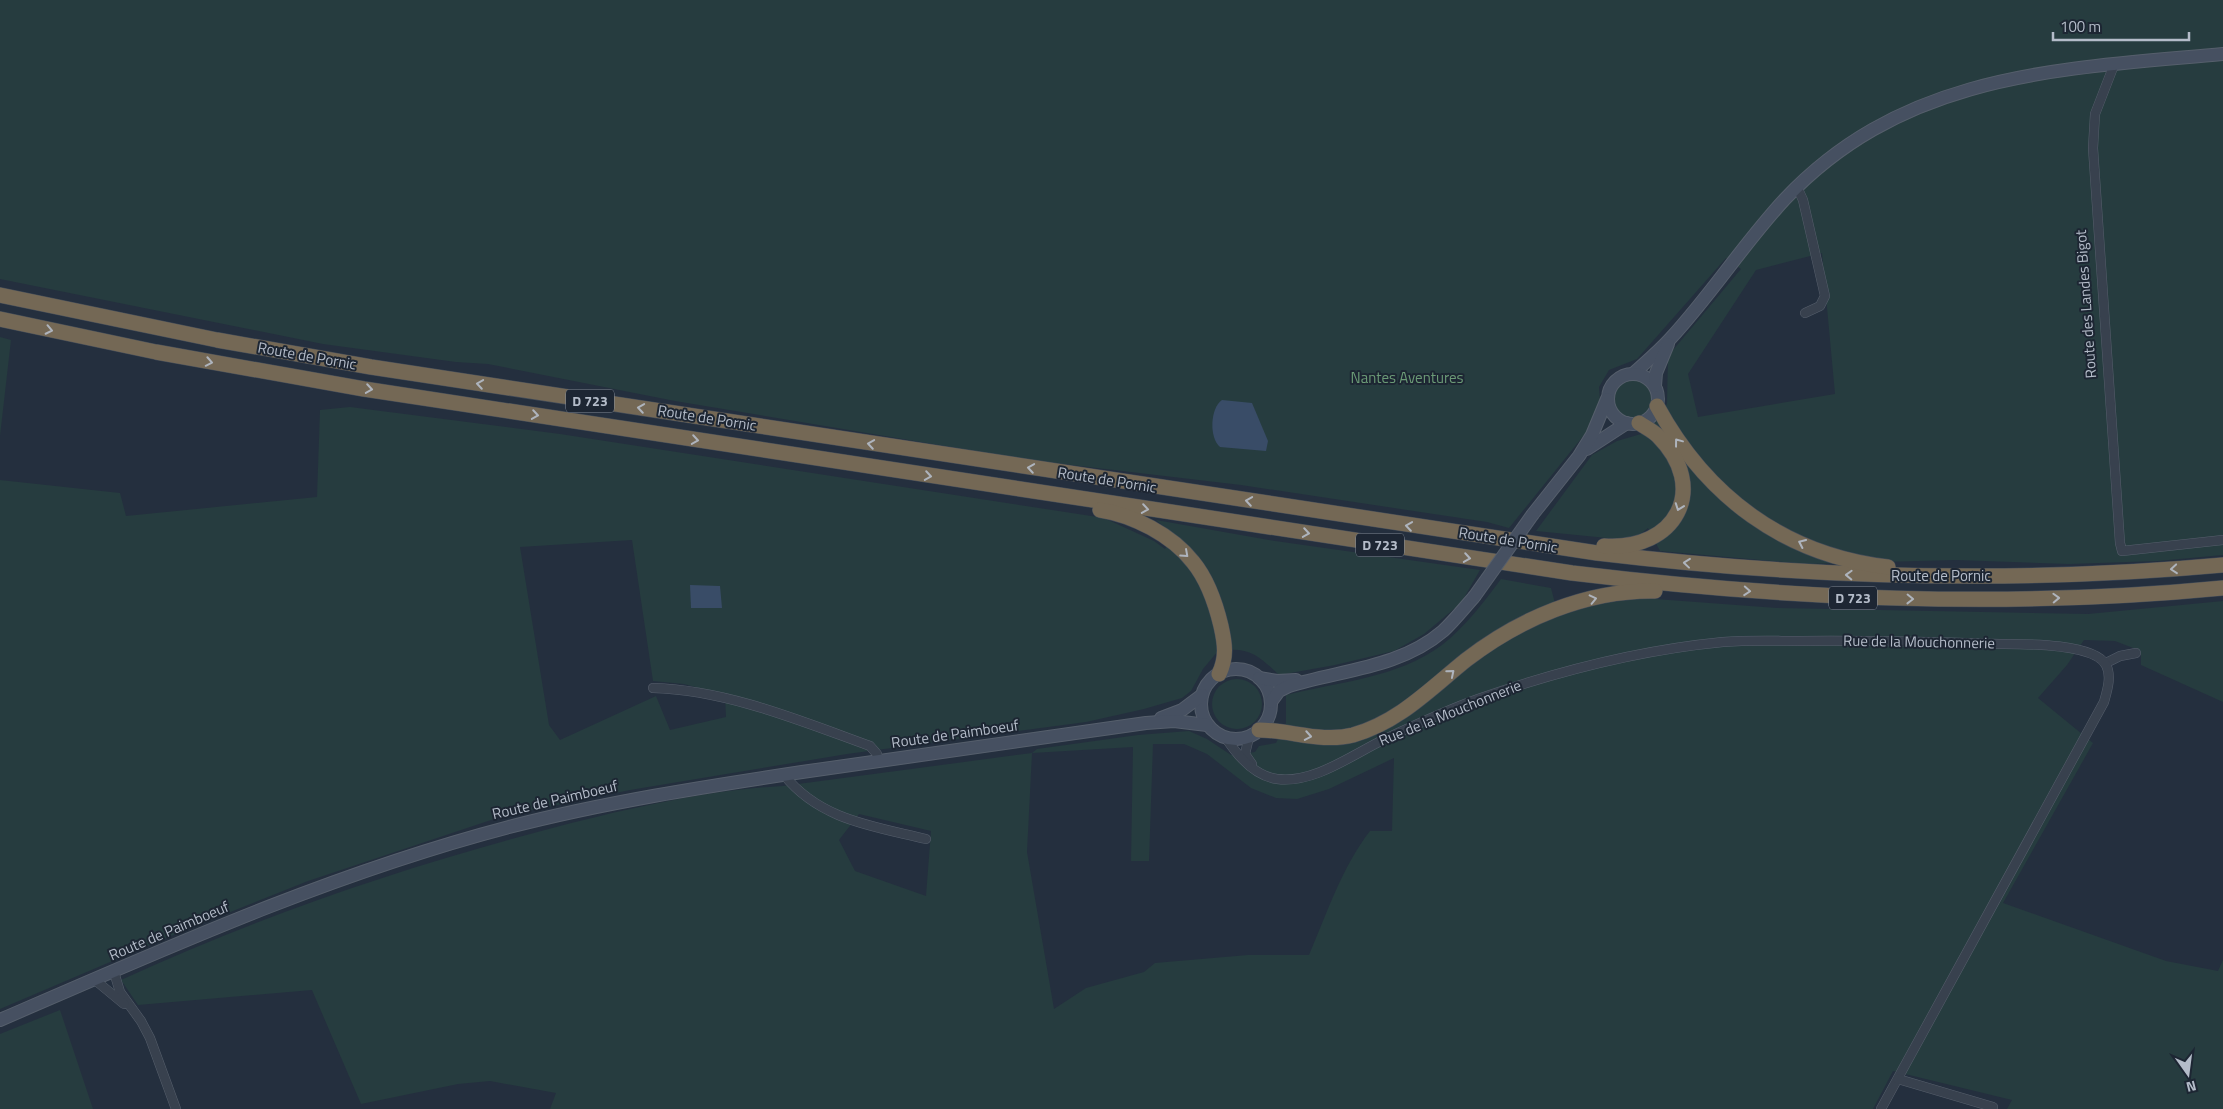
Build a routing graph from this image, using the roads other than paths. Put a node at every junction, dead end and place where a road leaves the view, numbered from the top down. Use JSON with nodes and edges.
{"nodes":[{"id":1,"x":2223,"y":54,"type":"edge"},
{"id":2,"x":2114,"y":65,"type":"junction"},
{"id":3,"x":1797,"y":187,"type":"junction"},
{"id":4,"x":0,"y":295,"type":"edge"},
{"id":5,"x":1805,"y":313,"type":"dead end"},
{"id":6,"x":0,"y":319,"type":"edge"},
{"id":7,"x":1670,"y":340,"type":"junction"},
{"id":8,"x":1634,"y":374,"type":"junction"},
{"id":9,"x":1655,"y":386,"type":"junction"},
{"id":10,"x":1607,"y":399,"type":"junction"},
{"id":11,"x":1657,"y":406,"type":"junction"},
{"id":12,"x":1633,"y":423,"type":"junction"},
{"id":13,"x":1579,"y":456,"type":"junction"},
{"id":14,"x":1063,"y":496,"type":"junction"},
{"id":15,"x":2223,"y":540,"type":"edge"},
{"id":16,"x":1527,"y":543,"type":"junction"},
{"id":17,"x":2223,"y":565,"type":"edge"},
{"id":18,"x":1915,"y":576,"type":"junction"},
{"id":19,"x":1699,"y":588,"type":"junction"},
{"id":20,"x":2223,"y":588,"type":"edge"},
{"id":21,"x":2136,"y":654,"type":"dead end"},
{"id":22,"x":2106,"y":663,"type":"junction"},
{"id":23,"x":1219,"y":674,"type":"junction"},
{"id":24,"x":1259,"y":678,"type":"junction"},
{"id":25,"x":1311,"y":679,"type":"junction"},
{"id":26,"x":653,"y":688,"type":"dead end"},
{"id":27,"x":1202,"y":695,"type":"junction"},
{"id":28,"x":1271,"y":702,"type":"junction"},
{"id":29,"x":1146,"y":723,"type":"junction"},
{"id":30,"x":1207,"y":724,"type":"junction"},
{"id":31,"x":1254,"y":733,"type":"junction"},
{"id":32,"x":1226,"y":738,"type":"junction"},
{"id":33,"x":878,"y":761,"type":"junction"},
{"id":34,"x":1253,"y":767,"type":"junction"},
{"id":35,"x":784,"y":775,"type":"junction"},
{"id":36,"x":926,"y":839,"type":"dead end"},
{"id":37,"x":114,"y":972,"type":"junction"},
{"id":38,"x":95,"y":980,"type":"junction"},
{"id":39,"x":134,"y":1012,"type":"junction"},
{"id":40,"x":0,"y":1020,"type":"edge"},
{"id":41,"x":1898,"y":1079,"type":"junction"},
{"id":42,"x":1993,"y":1107,"type":"dead end"},
{"id":43,"x":176,"y":1109,"type":"edge"},
{"id":44,"x":1881,"y":1109,"type":"edge"}],
"edges":[{"from":1,"to":2,"type":"street"},
{"from":2,"to":3,"type":"street"},
{"from":2,"to":15,"type":"street","name":"Route des Landes Bigot"},
{"from":3,"to":5,"type":"street"},
{"from":3,"to":7,"type":"street"},
{"from":16,"to":4,"type":"highway","name":"Route de Pornic","number":"D 723","one_way":true},
{"from":6,"to":14,"type":"highway","name":"Route de Pornic","number":"D 723","one_way":true},
{"from":7,"to":8,"type":"street"},
{"from":7,"to":9,"type":"street"},
{"from":8,"to":9,"type":"street"},
{"from":8,"to":10,"type":"street"},
{"from":9,"to":11,"type":"street"},
{"from":10,"to":12,"type":"street"},
{"from":10,"to":13,"type":"street"},
{"from":11,"to":12,"type":"street"},
{"from":18,"to":11,"type":"highway","one_way":true},
{"from":12,"to":13,"type":"street"},
{"from":12,"to":16,"type":"highway","one_way":true},
{"from":13,"to":25,"type":"street","bridge":true},
{"from":14,"to":19,"type":"highway","name":"Route de Pornic","number":"D 723","one_way":true},
{"from":14,"to":23,"type":"highway","one_way":true},
{"from":18,"to":16,"type":"highway","name":"Route de Pornic","number":"D 723","one_way":true},
{"from":17,"to":18,"type":"highway","name":"Route de Pornic","number":"D 723","one_way":true},
{"from":19,"to":20,"type":"highway","name":"Route de Pornic","number":"D 723","one_way":true},
{"from":31,"to":19,"type":"highway","one_way":true},
{"from":21,"to":22,"type":"street"},
{"from":22,"to":34,"type":"street","name":"Rue de la Mouchonnerie"},
{"from":22,"to":41,"type":"street"},
{"from":23,"to":24,"type":"street"},
{"from":23,"to":27,"type":"street"},
{"from":24,"to":25,"type":"street"},
{"from":24,"to":28,"type":"street"},
{"from":25,"to":28,"type":"street"},
{"from":26,"to":33,"type":"street"},
{"from":27,"to":29,"type":"street","name":"Route de Paimboeuf"},
{"from":27,"to":30,"type":"street"},
{"from":28,"to":31,"type":"street"},
{"from":29,"to":30,"type":"street","name":"Route de Paimboeuf"},
{"from":29,"to":33,"type":"street","name":"Route de Paimboeuf"},
{"from":30,"to":32,"type":"street"},
{"from":31,"to":32,"type":"street"},
{"from":31,"to":34,"type":"street"},
{"from":32,"to":34,"type":"street","name":"Rue de la Mouchonnerie"},
{"from":33,"to":35,"type":"street","name":"Route de Paimboeuf"},
{"from":35,"to":36,"type":"street"},
{"from":35,"to":37,"type":"street","name":"Route de Paimboeuf"},
{"from":37,"to":38,"type":"street","name":"Route de Paimboeuf"},
{"from":37,"to":39,"type":"street"},
{"from":38,"to":39,"type":"street"},
{"from":38,"to":40,"type":"street","name":"Route de Paimboeuf"},
{"from":39,"to":43,"type":"street"},
{"from":41,"to":42,"type":"street"},
{"from":41,"to":44,"type":"street"}]}
